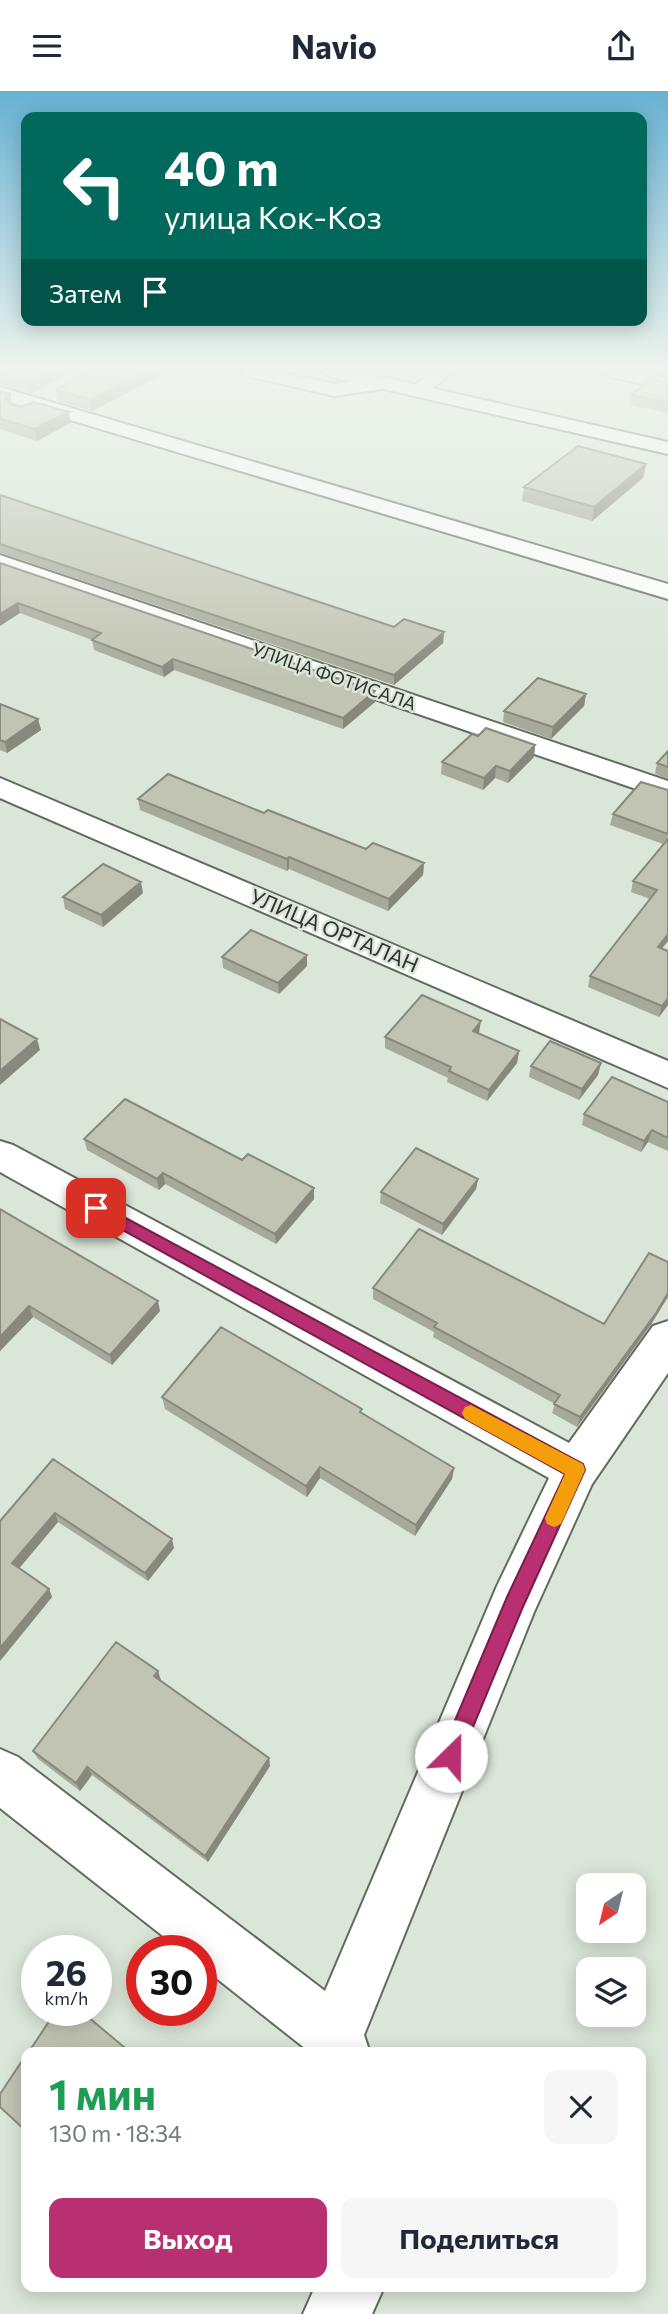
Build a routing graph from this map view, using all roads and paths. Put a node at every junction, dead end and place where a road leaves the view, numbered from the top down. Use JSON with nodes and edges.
{"nodes":[{"id":1,"x":275,"y":475,"type":"edge"},
{"id":2,"x":0,"y":562,"type":"edge"},
{"id":3,"x":668,"y":592,"type":"edge"},
{"id":4,"x":0,"y":787,"type":"edge"},
{"id":5,"x":668,"y":791,"type":"edge"},
{"id":6,"x":668,"y":1075,"type":"edge"},
{"id":7,"x":0,"y":1155,"type":"edge"},
{"id":8,"x":668,"y":1339,"type":"edge"},
{"id":9,"x":576,"y":1470,"type":"junction"},
{"id":10,"x":0,"y":1775,"type":"edge"},
{"id":11,"x":338,"y":2044,"type":"edge"},
{"id":12,"x":349,"y":2292,"type":"edge"},
{"id":13,"x":334,"y":2314,"type":"edge"}],
"edges":[{"from":1,"to":3,"type":"street"},
{"from":2,"to":5,"type":"street","name":"УЛИЦА ФОТИСАЛА"},
{"from":4,"to":6,"type":"street","name":"УЛИЦА ОРТАЛАН"},
{"from":7,"to":9,"type":"street"},
{"from":8,"to":9,"type":"street"},
{"from":9,"to":11,"type":"street"},
{"from":10,"to":11,"type":"street"},
{"from":12,"to":13,"type":"street"}]}
